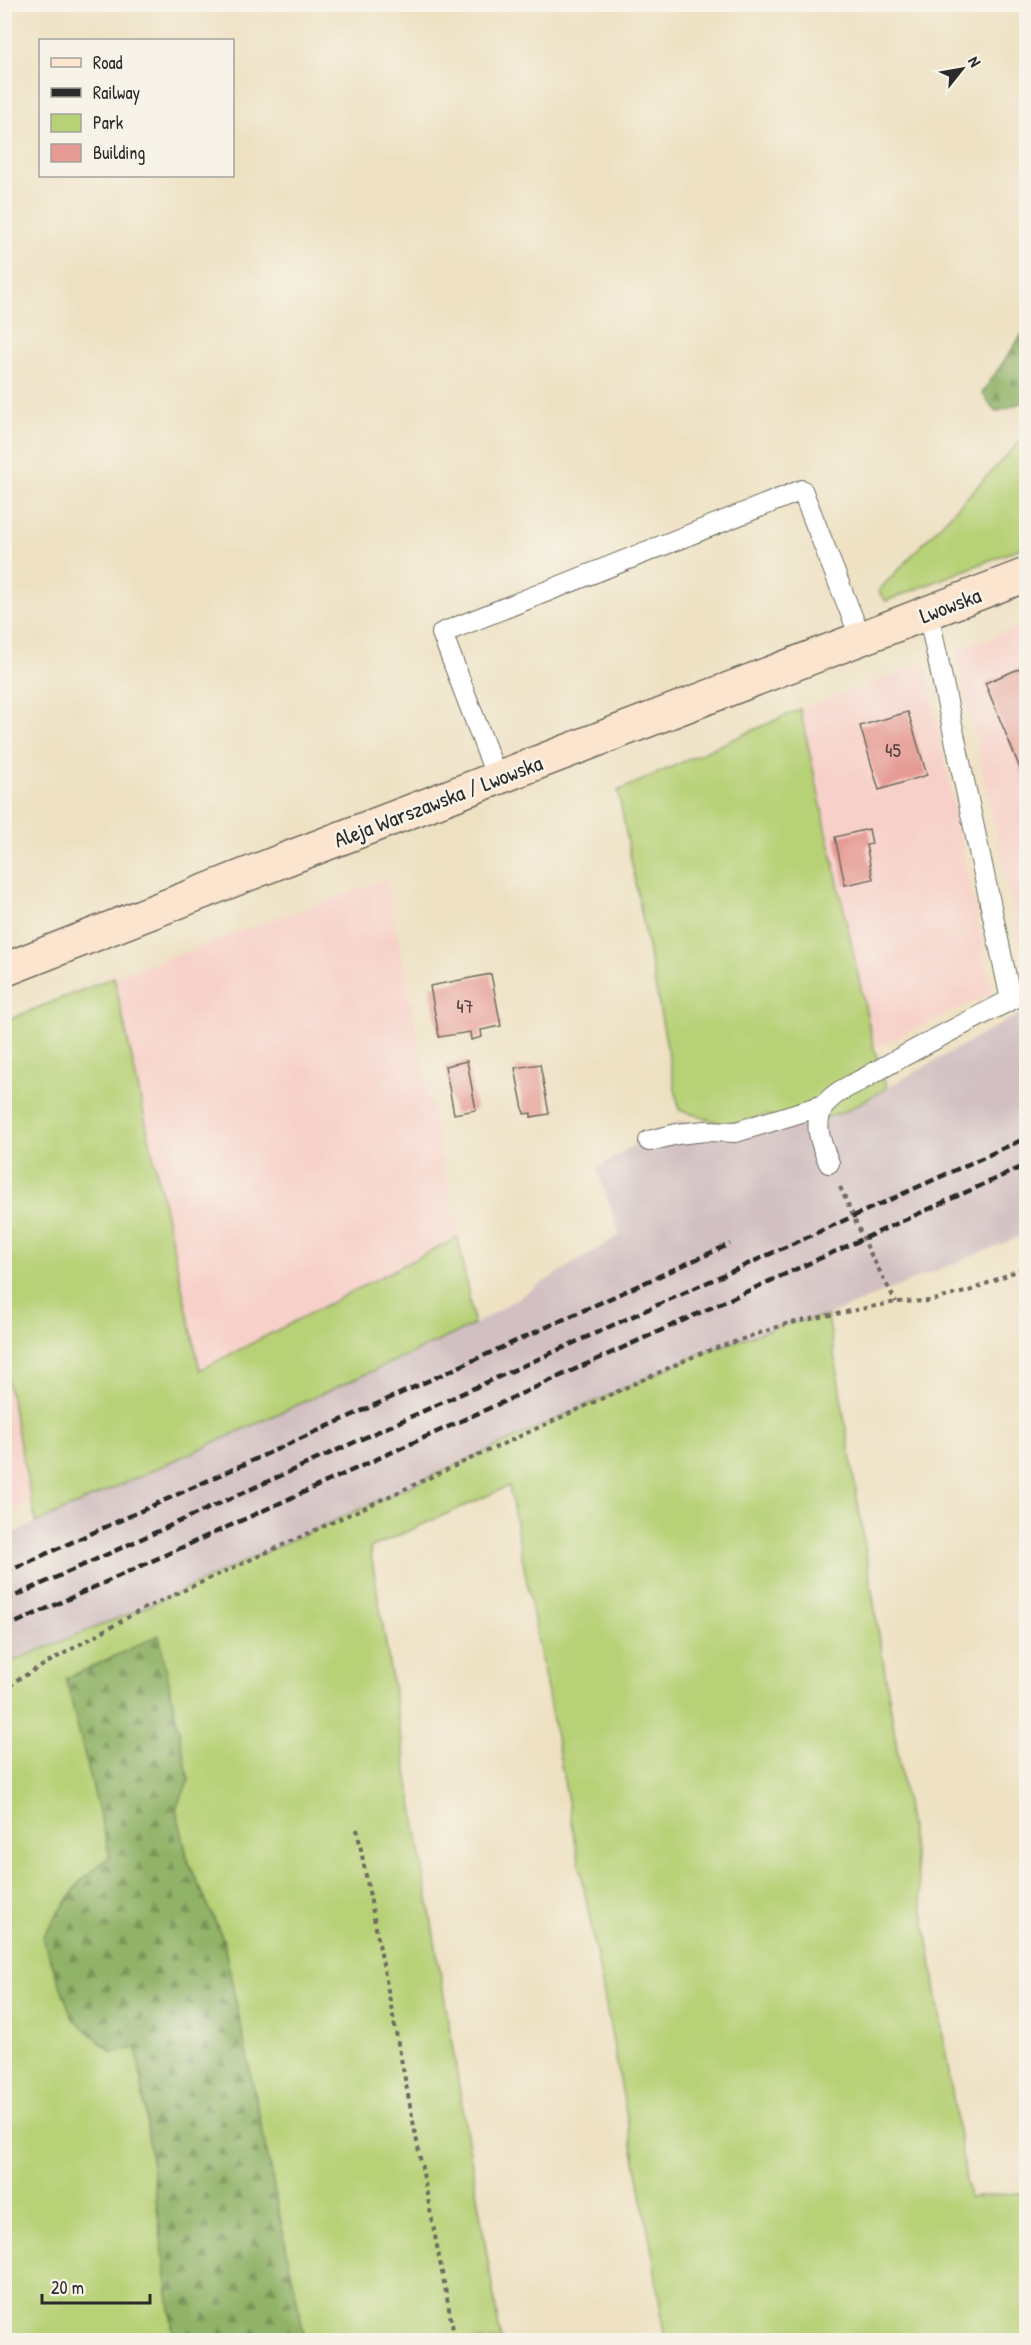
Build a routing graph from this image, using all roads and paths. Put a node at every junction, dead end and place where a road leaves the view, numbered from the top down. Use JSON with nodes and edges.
{"nodes":[{"id":1,"x":1026,"y":575,"type":"edge"},
{"id":2,"x":928,"y":613,"type":"junction"},
{"id":3,"x":867,"y":637,"type":"junction"},
{"id":4,"x":497,"y":778,"type":"junction"},
{"id":5,"x":4,"y":970,"type":"edge"},
{"id":6,"x":1019,"y":996,"type":"edge"},
{"id":7,"x":824,"y":1105,"type":"junction"},
{"id":8,"x":649,"y":1141,"type":"dead end"},
{"id":9,"x":829,"y":1163,"type":"joint"},
{"id":10,"x":1026,"y":1267,"type":"edge"},
{"id":11,"x":896,"y":1302,"type":"junction"},
{"id":12,"x":4,"y":1693,"type":"edge"},
{"id":13,"x":357,"y":1828,"type":"dead end"},
{"id":14,"x":455,"y":2340,"type":"edge"}],
"edges":[{"from":1,"to":2,"type":"main road","name":"Lwowska"},
{"from":2,"to":3,"type":"main road","name":"Lwowska"},
{"from":2,"to":6,"type":"lane"},
{"from":3,"to":4,"type":"main road","name":"Aleja Warszawska / Lwowska"},
{"from":3,"to":4,"type":"lane"},
{"from":4,"to":5,"type":"main road","name":"Aleja Warszawska / Lwowska"},
{"from":6,"to":7,"type":"lane"},
{"from":7,"to":8,"type":"lane"},
{"from":7,"to":9,"type":"lane"},
{"from":9,"to":11,"type":"path"},
{"from":10,"to":11,"type":"path"},
{"from":11,"to":12,"type":"path"},
{"from":13,"to":14,"type":"path"}]}
